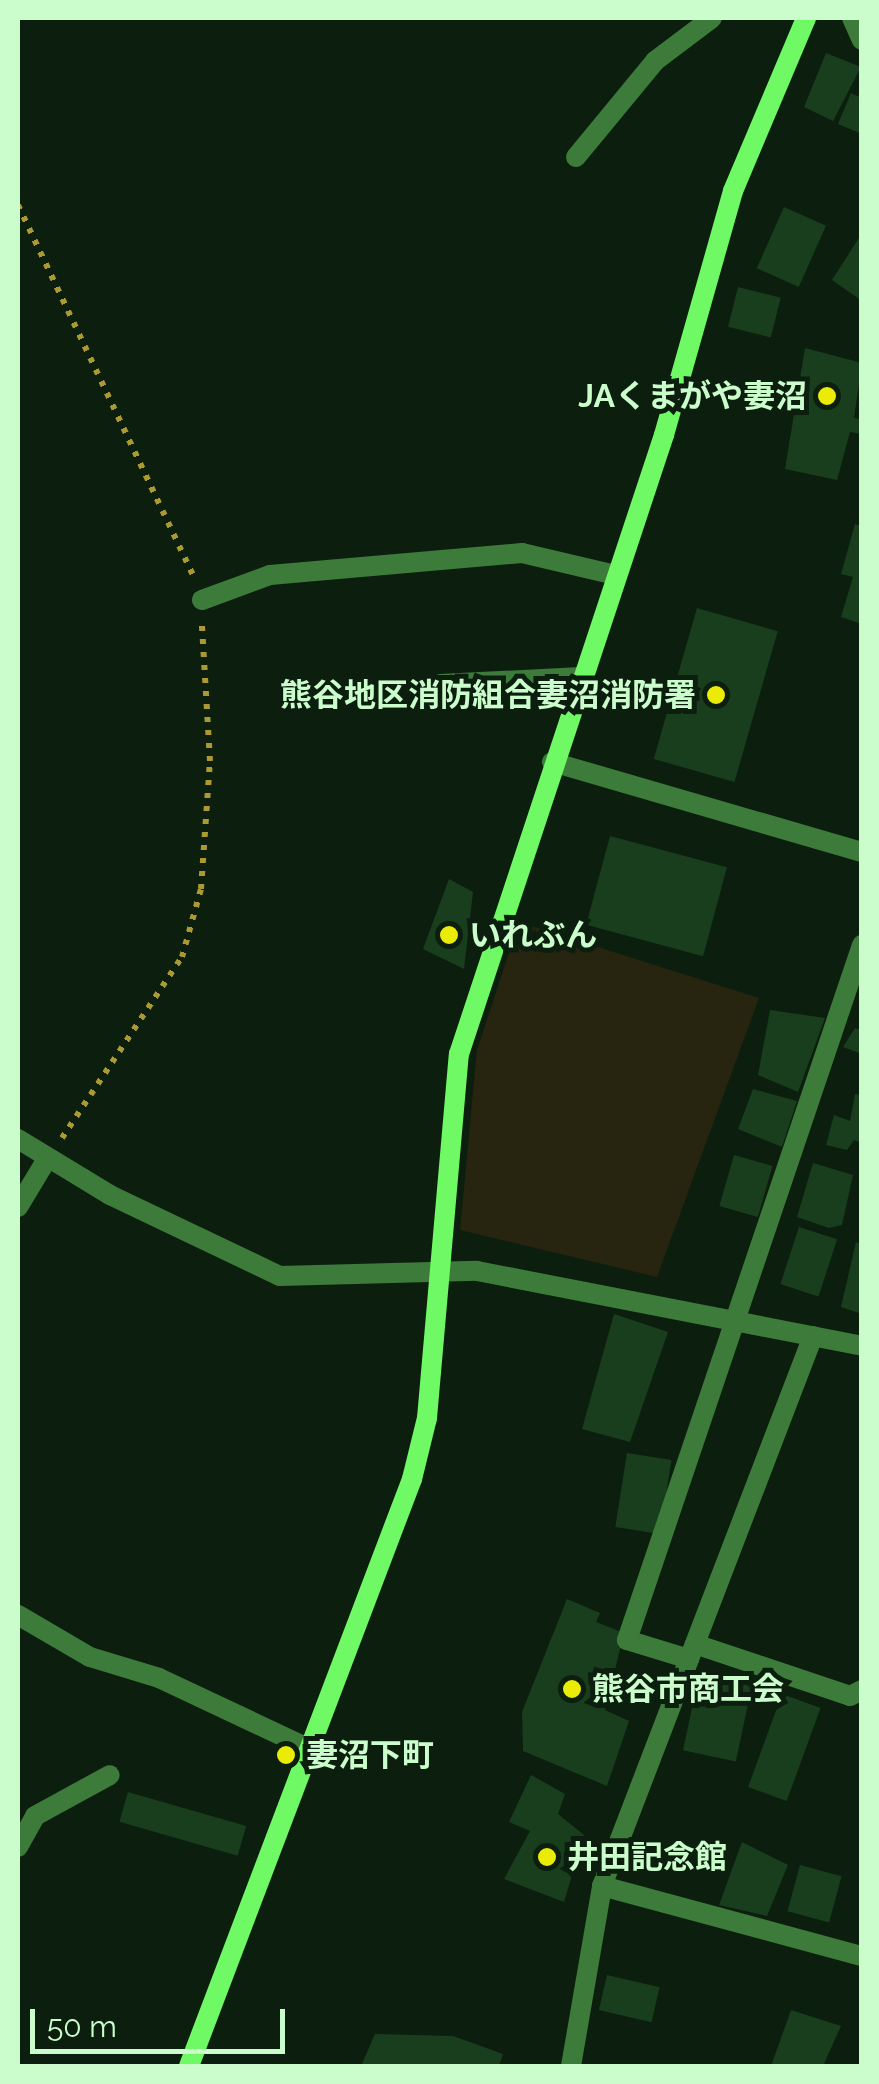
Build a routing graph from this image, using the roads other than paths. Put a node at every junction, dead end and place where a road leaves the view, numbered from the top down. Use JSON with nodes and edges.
{"nodes":[{"id":1,"x":712,"y":18,"type":"edge"},
{"id":2,"x":806,"y":18,"type":"edge"},
{"id":3,"x":852,"y":18,"type":"edge"},
{"id":4,"x":862,"y":40,"type":"edge"},
{"id":5,"x":576,"y":157,"type":"dead end"},
{"id":6,"x":615,"y":574,"type":"junction"},
{"id":7,"x":202,"y":600,"type":"road end"},
{"id":8,"x":581,"y":677,"type":"junction"},
{"id":9,"x":440,"y":684,"type":"dead end"},
{"id":10,"x":552,"y":762,"type":"junction"},
{"id":11,"x":862,"y":852,"type":"edge"},
{"id":12,"x":862,"y":944,"type":"edge"},
{"id":13,"x":18,"y":1139,"type":"edge"},
{"id":14,"x":47,"y":1159,"type":"junction"},
{"id":15,"x":18,"y":1208,"type":"edge"},
{"id":16,"x":438,"y":1269,"type":"junction"},
{"id":17,"x":737,"y":1322,"type":"junction"},
{"id":18,"x":813,"y":1336,"type":"junction"},
{"id":19,"x":862,"y":1346,"type":"edge"},
{"id":20,"x":18,"y":1616,"type":"edge"},
{"id":21,"x":692,"y":1652,"type":"junction"},
{"id":22,"x":862,"y":1690,"type":"edge"},
{"id":23,"x":308,"y":1748,"type":"junction"},
{"id":24,"x":110,"y":1774,"type":"dead end"},
{"id":25,"x":18,"y":1847,"type":"edge"},
{"id":26,"x":602,"y":1886,"type":"junction"},
{"id":27,"x":862,"y":1956,"type":"edge"},
{"id":28,"x":189,"y":2066,"type":"edge"},
{"id":29,"x":571,"y":2066,"type":"edge"}],
"edges":[{"from":1,"to":5,"type":"street"},
{"from":2,"to":6,"type":"street"},
{"from":3,"to":4,"type":"street"},
{"from":6,"to":7,"type":"street"},
{"from":6,"to":8,"type":"street"},
{"from":8,"to":9,"type":"street"},
{"from":8,"to":10,"type":"street"},
{"from":10,"to":11,"type":"street"},
{"from":10,"to":16,"type":"street"},
{"from":12,"to":17,"type":"street"},
{"from":13,"to":14,"type":"street"},
{"from":14,"to":15,"type":"street"},
{"from":14,"to":16,"type":"street"},
{"from":16,"to":17,"type":"street"},
{"from":16,"to":23,"type":"street"},
{"from":17,"to":18,"type":"street"},
{"from":17,"to":21,"type":"street"},
{"from":18,"to":19,"type":"street"},
{"from":18,"to":21,"type":"street"},
{"from":20,"to":23,"type":"street"},
{"from":21,"to":22,"type":"street"},
{"from":21,"to":26,"type":"street"},
{"from":23,"to":28,"type":"street"},
{"from":24,"to":25,"type":"street"},
{"from":26,"to":27,"type":"street"},
{"from":26,"to":29,"type":"street"}]}
